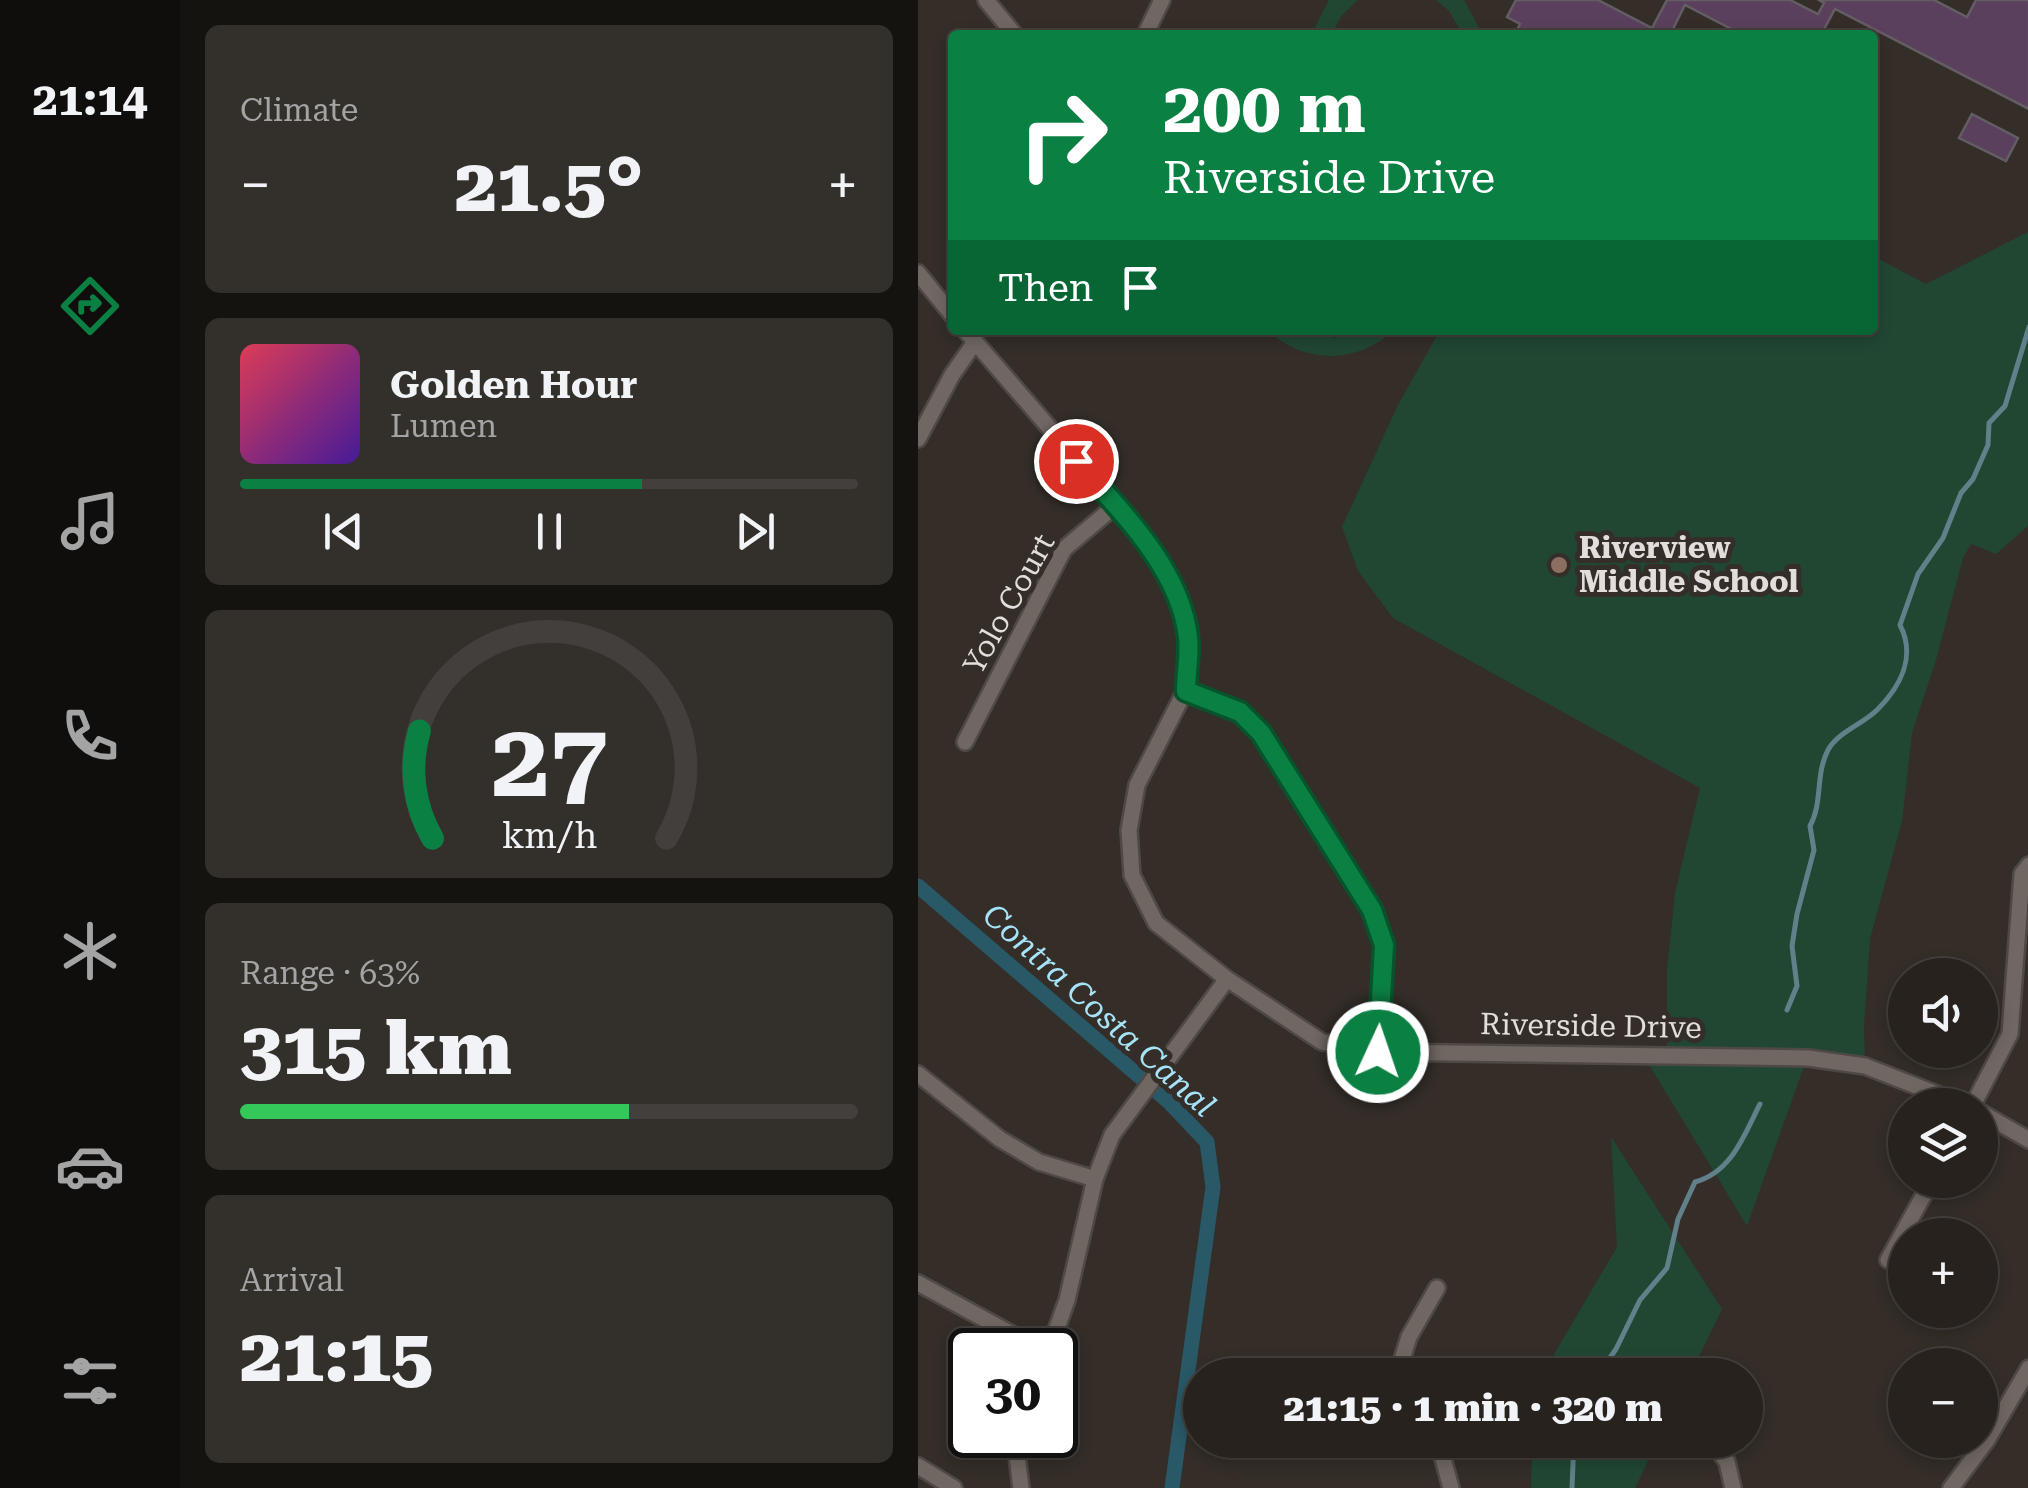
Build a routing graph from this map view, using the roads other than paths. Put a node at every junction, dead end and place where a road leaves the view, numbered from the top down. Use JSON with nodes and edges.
{"nodes":[{"id":1,"x":986,"y":0,"type":"edge"},
{"id":2,"x":1162,"y":0,"type":"edge"},
{"id":3,"x":1011,"y":30,"type":"edge"},
{"id":4,"x":1147,"y":30,"type":"edge"},
{"id":5,"x":918,"y":273,"type":"edge"},
{"id":6,"x":948,"y":310,"type":"edge"},
{"id":7,"x":970,"y":336,"type":"edge"},
{"id":8,"x":918,"y":439,"type":"edge"},
{"id":9,"x":1116,"y":505,"type":"junction"},
{"id":10,"x":1186,"y":691,"type":"junction"},
{"id":11,"x":965,"y":742,"type":"dead end"},
{"id":12,"x":2028,"y":865,"type":"edge"},
{"id":13,"x":1226,"y":980,"type":"junction"},
{"id":14,"x":1378,"y":1052,"type":"junction"},
{"id":15,"x":918,"y":1074,"type":"edge"},
{"id":16,"x":1921,"y":1088,"type":"edge"},
{"id":17,"x":1983,"y":1088,"type":"edge"},
{"id":18,"x":1998,"y":1122,"type":"edge"},
{"id":19,"x":2028,"y":1140,"type":"edge"},
{"id":20,"x":1094,"y":1179,"type":"junction"},
{"id":21,"x":918,"y":1283,"type":"edge"},
{"id":22,"x":1437,"y":1288,"type":"dead end"},
{"id":23,"x":1003,"y":1328,"type":"edge"},
{"id":24,"x":1055,"y":1328,"type":"edge"},
{"id":25,"x":1402,"y":1358,"type":"edge"},
{"id":26,"x":2028,"y":1368,"type":"edge"},
{"id":27,"x":1017,"y":1458,"type":"edge"},
{"id":28,"x":1440,"y":1458,"type":"edge"},
{"id":29,"x":1724,"y":1458,"type":"edge"},
{"id":30,"x":918,"y":1466,"type":"edge"},
{"id":31,"x":954,"y":1488,"type":"edge"},
{"id":32,"x":1021,"y":1488,"type":"edge"},
{"id":33,"x":1451,"y":1488,"type":"edge"},
{"id":34,"x":1733,"y":1488,"type":"edge"},
{"id":35,"x":1951,"y":1488,"type":"edge"}],
"edges":[{"from":1,"to":3,"type":"street"},
{"from":2,"to":4,"type":"street"},
{"from":5,"to":6,"type":"street"},
{"from":7,"to":8,"type":"street"},
{"from":7,"to":9,"type":"street","name":"Riverside Drive"},
{"from":9,"to":10,"type":"street","name":"Riverside Drive"},
{"from":9,"to":11,"type":"street","name":"Yolo Court"},
{"from":10,"to":13,"type":"street","name":"Riverside Drive"},
{"from":10,"to":14,"type":"street"},
{"from":12,"to":17,"type":"street"},
{"from":13,"to":14,"type":"street","name":"Riverside Drive"},
{"from":13,"to":20,"type":"street"},
{"from":14,"to":16,"type":"street","name":"Riverside Drive"},
{"from":15,"to":20,"type":"street"},
{"from":18,"to":19,"type":"street"},
{"from":20,"to":24,"type":"street"},
{"from":21,"to":23,"type":"street"},
{"from":22,"to":25,"type":"street"},
{"from":26,"to":35,"type":"street"},
{"from":27,"to":32,"type":"street"},
{"from":28,"to":33,"type":"street"},
{"from":29,"to":34,"type":"street"},
{"from":30,"to":31,"type":"street"}]}
